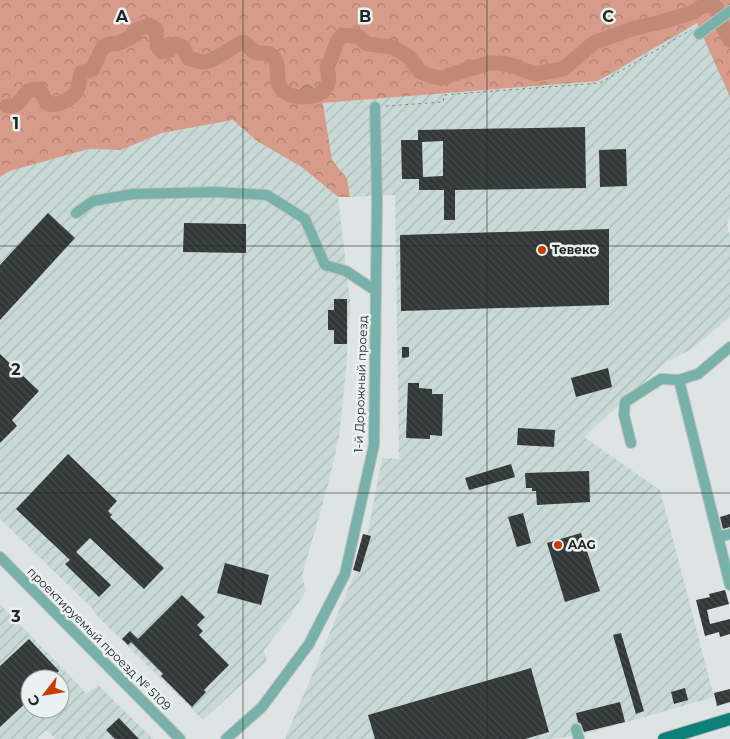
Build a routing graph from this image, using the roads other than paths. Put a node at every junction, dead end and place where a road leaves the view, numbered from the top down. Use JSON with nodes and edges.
{"nodes":[{"id":1,"x":727,"y":13,"type":"edge"},
{"id":2,"x":699,"y":34,"type":"road end"},
{"id":3,"x":375,"y":107,"type":"road end"},
{"id":4,"x":76,"y":213,"type":"dead end"},
{"id":5,"x":376,"y":291,"type":"junction"},
{"id":6,"x":730,"y":347,"type":"edge"},
{"id":7,"x":679,"y":380,"type":"junction"},
{"id":8,"x":631,"y":444,"type":"dead end"},
{"id":9,"x":730,"y":534,"type":"edge"},
{"id":10,"x":718,"y":537,"type":"junction"},
{"id":11,"x":0,"y":557,"type":"edge"},
{"id":12,"x":730,"y":585,"type":"edge"},
{"id":13,"x":730,"y":719,"type":"edge"},
{"id":14,"x":180,"y":739,"type":"edge"},
{"id":15,"x":226,"y":739,"type":"edge"},
{"id":16,"x":664,"y":739,"type":"edge"}],
"edges":[{"from":1,"to":2,"type":"street"},
{"from":3,"to":5,"type":"street","name":"1-й Дорожный проезд"},
{"from":4,"to":5,"type":"street"},
{"from":5,"to":15,"type":"street","name":"1-й Дорожный проезд"},
{"from":6,"to":7,"type":"street"},
{"from":7,"to":8,"type":"street"},
{"from":7,"to":10,"type":"street"},
{"from":9,"to":10,"type":"street"},
{"from":10,"to":12,"type":"street"},
{"from":11,"to":14,"type":"street","name":"проектируемый проезд № 5109"},
{"from":13,"to":16,"type":"main road"}]}
